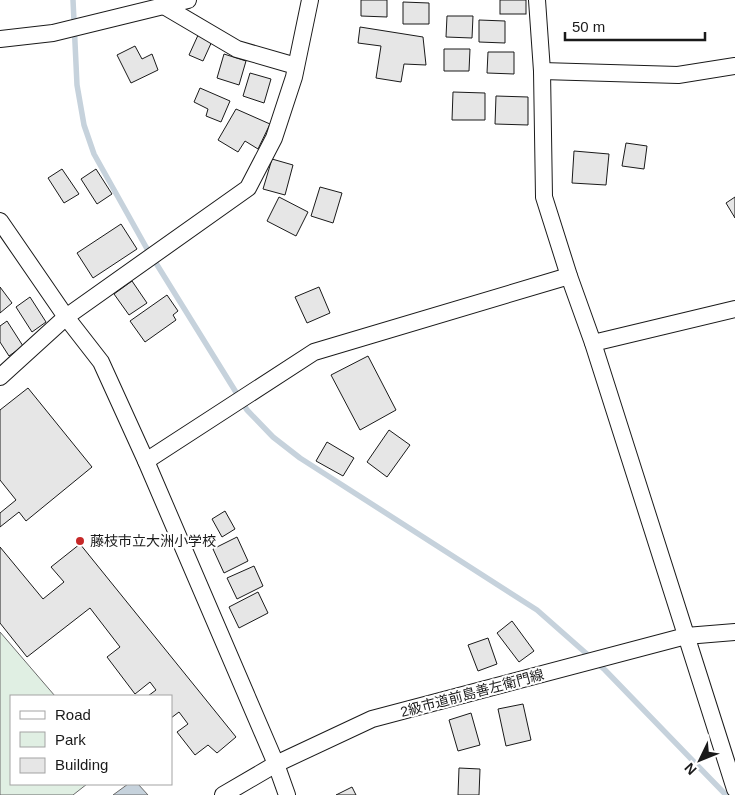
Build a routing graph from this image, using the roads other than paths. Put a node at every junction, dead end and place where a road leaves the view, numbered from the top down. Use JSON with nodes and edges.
{"nodes":[{"id":1,"x":188,"y":0,"type":"edge"},
{"id":2,"x":310,"y":0,"type":"edge"},
{"id":3,"x":537,"y":0,"type":"edge"},
{"id":4,"x":164,"y":6,"type":"junction"},
{"id":5,"x":0,"y":38,"type":"edge"},
{"id":6,"x":296,"y":66,"type":"junction"},
{"id":7,"x":735,"y":66,"type":"edge"},
{"id":8,"x":542,"y":71,"type":"junction"},
{"id":9,"x":0,"y":221,"type":"edge"},
{"id":10,"x":569,"y":276,"type":"junction"},
{"id":11,"x":735,"y":309,"type":"edge"},
{"id":12,"x":66,"y":317,"type":"junction"},
{"id":13,"x":593,"y":343,"type":"junction"},
{"id":14,"x":0,"y":377,"type":"edge"},
{"id":15,"x":146,"y":461,"type":"junction"},
{"id":16,"x":735,"y":632,"type":"edge"},
{"id":17,"x":686,"y":636,"type":"junction"},
{"id":18,"x":276,"y":764,"type":"junction"},
{"id":19,"x":735,"y":789,"type":"edge"},
{"id":20,"x":223,"y":795,"type":"edge"},
{"id":21,"x":287,"y":795,"type":"edge"}],
"edges":[{"from":1,"to":4,"type":"street"},
{"from":2,"to":6,"type":"street"},
{"from":3,"to":8,"type":"street"},
{"from":4,"to":5,"type":"street"},
{"from":4,"to":6,"type":"street"},
{"from":6,"to":12,"type":"street"},
{"from":7,"to":8,"type":"street"},
{"from":8,"to":10,"type":"street"},
{"from":9,"to":12,"type":"street"},
{"from":10,"to":13,"type":"street"},
{"from":10,"to":15,"type":"street"},
{"from":11,"to":13,"type":"street"},
{"from":12,"to":14,"type":"street"},
{"from":12,"to":15,"type":"street"},
{"from":13,"to":17,"type":"street"},
{"from":15,"to":18,"type":"street"},
{"from":16,"to":17,"type":"street","name":"2級市道前島善左衛門線"},
{"from":17,"to":18,"type":"street","name":"2級市道前島善左衛門線"},
{"from":17,"to":19,"type":"street"},
{"from":18,"to":20,"type":"street","name":"2級市道前島善左衛門線"},
{"from":18,"to":21,"type":"street"}]}
